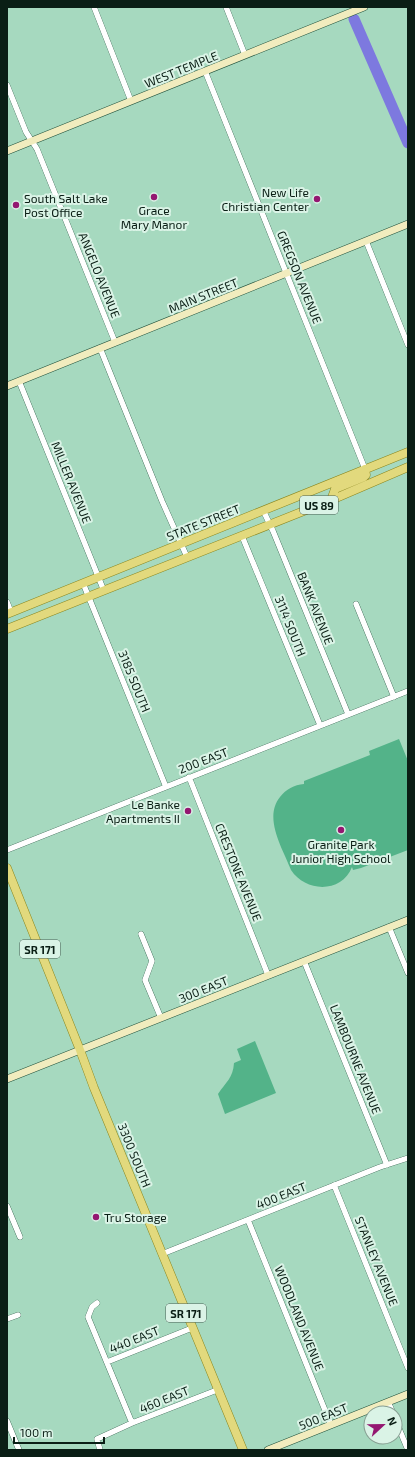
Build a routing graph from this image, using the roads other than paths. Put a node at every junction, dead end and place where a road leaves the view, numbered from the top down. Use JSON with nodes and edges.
{"nodes":[{"id":1,"x":94,"y":7,"type":"edge"},
{"id":2,"x":226,"y":7,"type":"edge"},
{"id":3,"x":364,"y":7,"type":"edge"},
{"id":4,"x":245,"y":55,"type":"junction"},
{"id":5,"x":205,"y":71,"type":"junction"},
{"id":6,"x":7,"y":85,"type":"edge"},
{"id":7,"x":131,"y":101,"type":"junction"},
{"id":8,"x":32,"y":141,"type":"junction"},
{"id":9,"x":7,"y":151,"type":"edge"},
{"id":10,"x":408,"y":224,"type":"edge"},
{"id":11,"x":366,"y":241,"type":"junction"},
{"id":12,"x":287,"y":273,"type":"junction"},
{"id":13,"x":115,"y":342,"type":"junction"},
{"id":14,"x":408,"y":346,"type":"edge"},
{"id":15,"x":100,"y":348,"type":"junction"},
{"id":16,"x":19,"y":381,"type":"junction"},
{"id":17,"x":7,"y":386,"type":"edge"},
{"id":18,"x":408,"y":452,"type":"edge"},
{"id":19,"x":408,"y":468,"type":"edge"},
{"id":20,"x":365,"y":469,"type":"junction"},
{"id":21,"x":331,"y":500,"type":"junction"},
{"id":22,"x":263,"y":510,"type":"junction"},
{"id":23,"x":270,"y":524,"type":"junction"},
{"id":24,"x":242,"y":536,"type":"junction"},
{"id":25,"x":182,"y":543,"type":"junction"},
{"id":26,"x":188,"y":557,"type":"junction"},
{"id":27,"x":98,"y":576,"type":"junction"},
{"id":28,"x":84,"y":582,"type":"junction"},
{"id":29,"x":104,"y":591,"type":"junction"},
{"id":30,"x":89,"y":597,"type":"junction"},
{"id":31,"x":7,"y":602,"type":"edge"},
{"id":32,"x":356,"y":604,"type":"dead end"},
{"id":33,"x":9,"y":613,"type":"edge"},
{"id":34,"x":7,"y":629,"type":"edge"},
{"id":35,"x":408,"y":691,"type":"edge"},
{"id":36,"x":394,"y":696,"type":"junction"},
{"id":37,"x":348,"y":714,"type":"junction"},
{"id":38,"x":320,"y":725,"type":"junction"},
{"id":39,"x":189,"y":777,"type":"junction"},
{"id":40,"x":166,"y":787,"type":"junction"},
{"id":41,"x":7,"y":850,"type":"edge"},
{"id":42,"x":7,"y":868,"type":"edge"},
{"id":43,"x":408,"y":920,"type":"edge"},
{"id":44,"x":389,"y":927,"type":"junction"},
{"id":45,"x":142,"y":934,"type":"dead end"},
{"id":46,"x":304,"y":961,"type":"junction"},
{"id":47,"x":408,"y":973,"type":"edge"},
{"id":48,"x":268,"y":975,"type":"junction"},
{"id":49,"x":161,"y":1018,"type":"junction"},
{"id":50,"x":80,"y":1050,"type":"junction"},
{"id":51,"x":7,"y":1080,"type":"edge"},
{"id":52,"x":408,"y":1158,"type":"edge"},
{"id":53,"x":387,"y":1165,"type":"junction"},
{"id":54,"x":334,"y":1185,"type":"junction"},
{"id":55,"x":7,"y":1206,"type":"edge"},
{"id":56,"x":9,"y":1217,"type":"edge"},
{"id":57,"x":248,"y":1220,"type":"junction"},
{"id":58,"x":20,"y":1237,"type":"dead end"},
{"id":59,"x":162,"y":1254,"type":"junction"},
{"id":60,"x":97,"y":1303,"type":"dead end"},
{"id":61,"x":18,"y":1315,"type":"dead end"},
{"id":62,"x":7,"y":1318,"type":"edge"},
{"id":63,"x":192,"y":1328,"type":"junction"},
{"id":64,"x":107,"y":1362,"type":"junction"},
{"id":65,"x":408,"y":1368,"type":"edge"},
{"id":66,"x":217,"y":1390,"type":"junction"},
{"id":67,"x":408,"y":1394,"type":"edge"},
{"id":68,"x":388,"y":1402,"type":"junction"},
{"id":69,"x":389,"y":1405,"type":"edge"},
{"id":70,"x":7,"y":1421,"type":"edge"},
{"id":71,"x":132,"y":1423,"type":"junction"},
{"id":72,"x":331,"y":1425,"type":"junction"},
{"id":73,"x":403,"y":1438,"type":"edge"},
{"id":74,"x":19,"y":1450,"type":"edge"},
{"id":75,"x":100,"y":1450,"type":"edge"},
{"id":76,"x":243,"y":1450,"type":"edge"},
{"id":77,"x":268,"y":1450,"type":"edge"},
{"id":78,"x":408,"y":1450,"type":"edge"}],
"edges":[{"from":1,"to":7,"type":"street"},
{"from":2,"to":4,"type":"street"},
{"from":3,"to":4,"type":"street","name":"WEST TEMPLE"},
{"from":4,"to":5,"type":"street","name":"WEST TEMPLE"},
{"from":5,"to":7,"type":"street","name":"WEST TEMPLE"},
{"from":5,"to":12,"type":"street","name":"GREGSON AVENUE"},
{"from":6,"to":8,"type":"street","name":"ANGELO AVENUE"},
{"from":7,"to":8,"type":"street","name":"WEST TEMPLE"},
{"from":8,"to":9,"type":"street","name":"WEST TEMPLE"},
{"from":8,"to":13,"type":"street","name":"ANGELO AVENUE"},
{"from":10,"to":11,"type":"street","name":"MAIN STREET"},
{"from":11,"to":12,"type":"street","name":"MAIN STREET"},
{"from":11,"to":14,"type":"street"},
{"from":12,"to":13,"type":"street","name":"MAIN STREET"},
{"from":12,"to":20,"type":"street","name":"GREGSON AVENUE"},
{"from":13,"to":15,"type":"street","name":"MAIN STREET"},
{"from":15,"to":16,"type":"street","name":"MAIN STREET"},
{"from":15,"to":25,"type":"street"},
{"from":16,"to":17,"type":"street","name":"MAIN STREET"},
{"from":16,"to":27,"type":"street","name":"MILLER AVENUE"},
{"from":18,"to":20,"type":"main road","name":"STATE STREET","number":"US 89"},
{"from":19,"to":21,"type":"main road","number":"US 89"},
{"from":20,"to":21,"type":"main road"},
{"from":20,"to":22,"type":"main road","name":"STATE STREET","number":"US 89"},
{"from":21,"to":23,"type":"main road","number":"US 89"},
{"from":22,"to":23,"type":"street","name":"BANK AVENUE"},
{"from":22,"to":25,"type":"main road","name":"STATE STREET","number":"US 89"},
{"from":23,"to":24,"type":"main road","number":"US 89"},
{"from":23,"to":37,"type":"street","name":"BANK AVENUE"},
{"from":24,"to":26,"type":"main road","number":"US 89"},
{"from":24,"to":38,"type":"street","name":"3114 SOUTH"},
{"from":25,"to":26,"type":"street"},
{"from":25,"to":27,"type":"main road","name":"STATE STREET","number":"US 89"},
{"from":26,"to":29,"type":"main road","number":"US 89"},
{"from":27,"to":28,"type":"main road","name":"STATE STREET","number":"US 89"},
{"from":27,"to":29,"type":"street","name":"MILLER AVENUE"},
{"from":28,"to":30,"type":"street","name":"3185 SOUTH"},
{"from":28,"to":33,"type":"main road","name":"STATE STREET","number":"US 89"},
{"from":29,"to":30,"type":"main road","number":"US 89"},
{"from":30,"to":34,"type":"main road","number":"US 89"},
{"from":30,"to":40,"type":"street","name":"3185 SOUTH"},
{"from":31,"to":33,"type":"street"},
{"from":32,"to":36,"type":"street"},
{"from":35,"to":36,"type":"street","name":"200 EAST"},
{"from":36,"to":37,"type":"street","name":"200 EAST"},
{"from":37,"to":38,"type":"street","name":"200 EAST"},
{"from":38,"to":39,"type":"street","name":"200 EAST"},
{"from":39,"to":40,"type":"street","name":"200 EAST"},
{"from":39,"to":48,"type":"street","name":"CRESTONE AVENUE"},
{"from":40,"to":41,"type":"street","name":"200 EAST"},
{"from":42,"to":50,"type":"main road","name":"3300 SOUTH","number":"SR 171"},
{"from":43,"to":44,"type":"street","name":"300 EAST"},
{"from":44,"to":46,"type":"street","name":"300 EAST"},
{"from":44,"to":47,"type":"street"},
{"from":45,"to":49,"type":"street"},
{"from":46,"to":48,"type":"street","name":"300 EAST"},
{"from":46,"to":53,"type":"street","name":"LAMBOURNE AVENUE"},
{"from":48,"to":49,"type":"street","name":"300 EAST"},
{"from":49,"to":50,"type":"street","name":"300 EAST"},
{"from":50,"to":51,"type":"street","name":"300 EAST"},
{"from":50,"to":59,"type":"main road","name":"3300 SOUTH","number":"SR 171"},
{"from":52,"to":53,"type":"street","name":"400 EAST"},
{"from":53,"to":54,"type":"street","name":"400 EAST"},
{"from":54,"to":57,"type":"street","name":"400 EAST"},
{"from":54,"to":65,"type":"street","name":"STANLEY AVENUE"},
{"from":55,"to":56,"type":"street"},
{"from":56,"to":58,"type":"street"},
{"from":57,"to":59,"type":"street","name":"400 EAST"},
{"from":57,"to":72,"type":"street","name":"WOODLAND AVENUE"},
{"from":59,"to":63,"type":"main road","name":"3300 SOUTH","number":"SR 171"},
{"from":60,"to":64,"type":"street"},
{"from":61,"to":62,"type":"street"},
{"from":63,"to":64,"type":"street","name":"440 EAST"},
{"from":63,"to":66,"type":"main road","name":"3300 SOUTH","number":"SR 171"},
{"from":64,"to":71,"type":"street"},
{"from":66,"to":71,"type":"street","name":"460 EAST"},
{"from":66,"to":76,"type":"main road","name":"3300 SOUTH","number":"SR 171"},
{"from":67,"to":68,"type":"street","name":"500 EAST"},
{"from":68,"to":69,"type":"street"},
{"from":68,"to":72,"type":"street","name":"500 EAST"},
{"from":70,"to":74,"type":"street"},
{"from":71,"to":75,"type":"street","name":"460 EAST"},
{"from":72,"to":77,"type":"street","name":"500 EAST"},
{"from":73,"to":78,"type":"street"}]}
